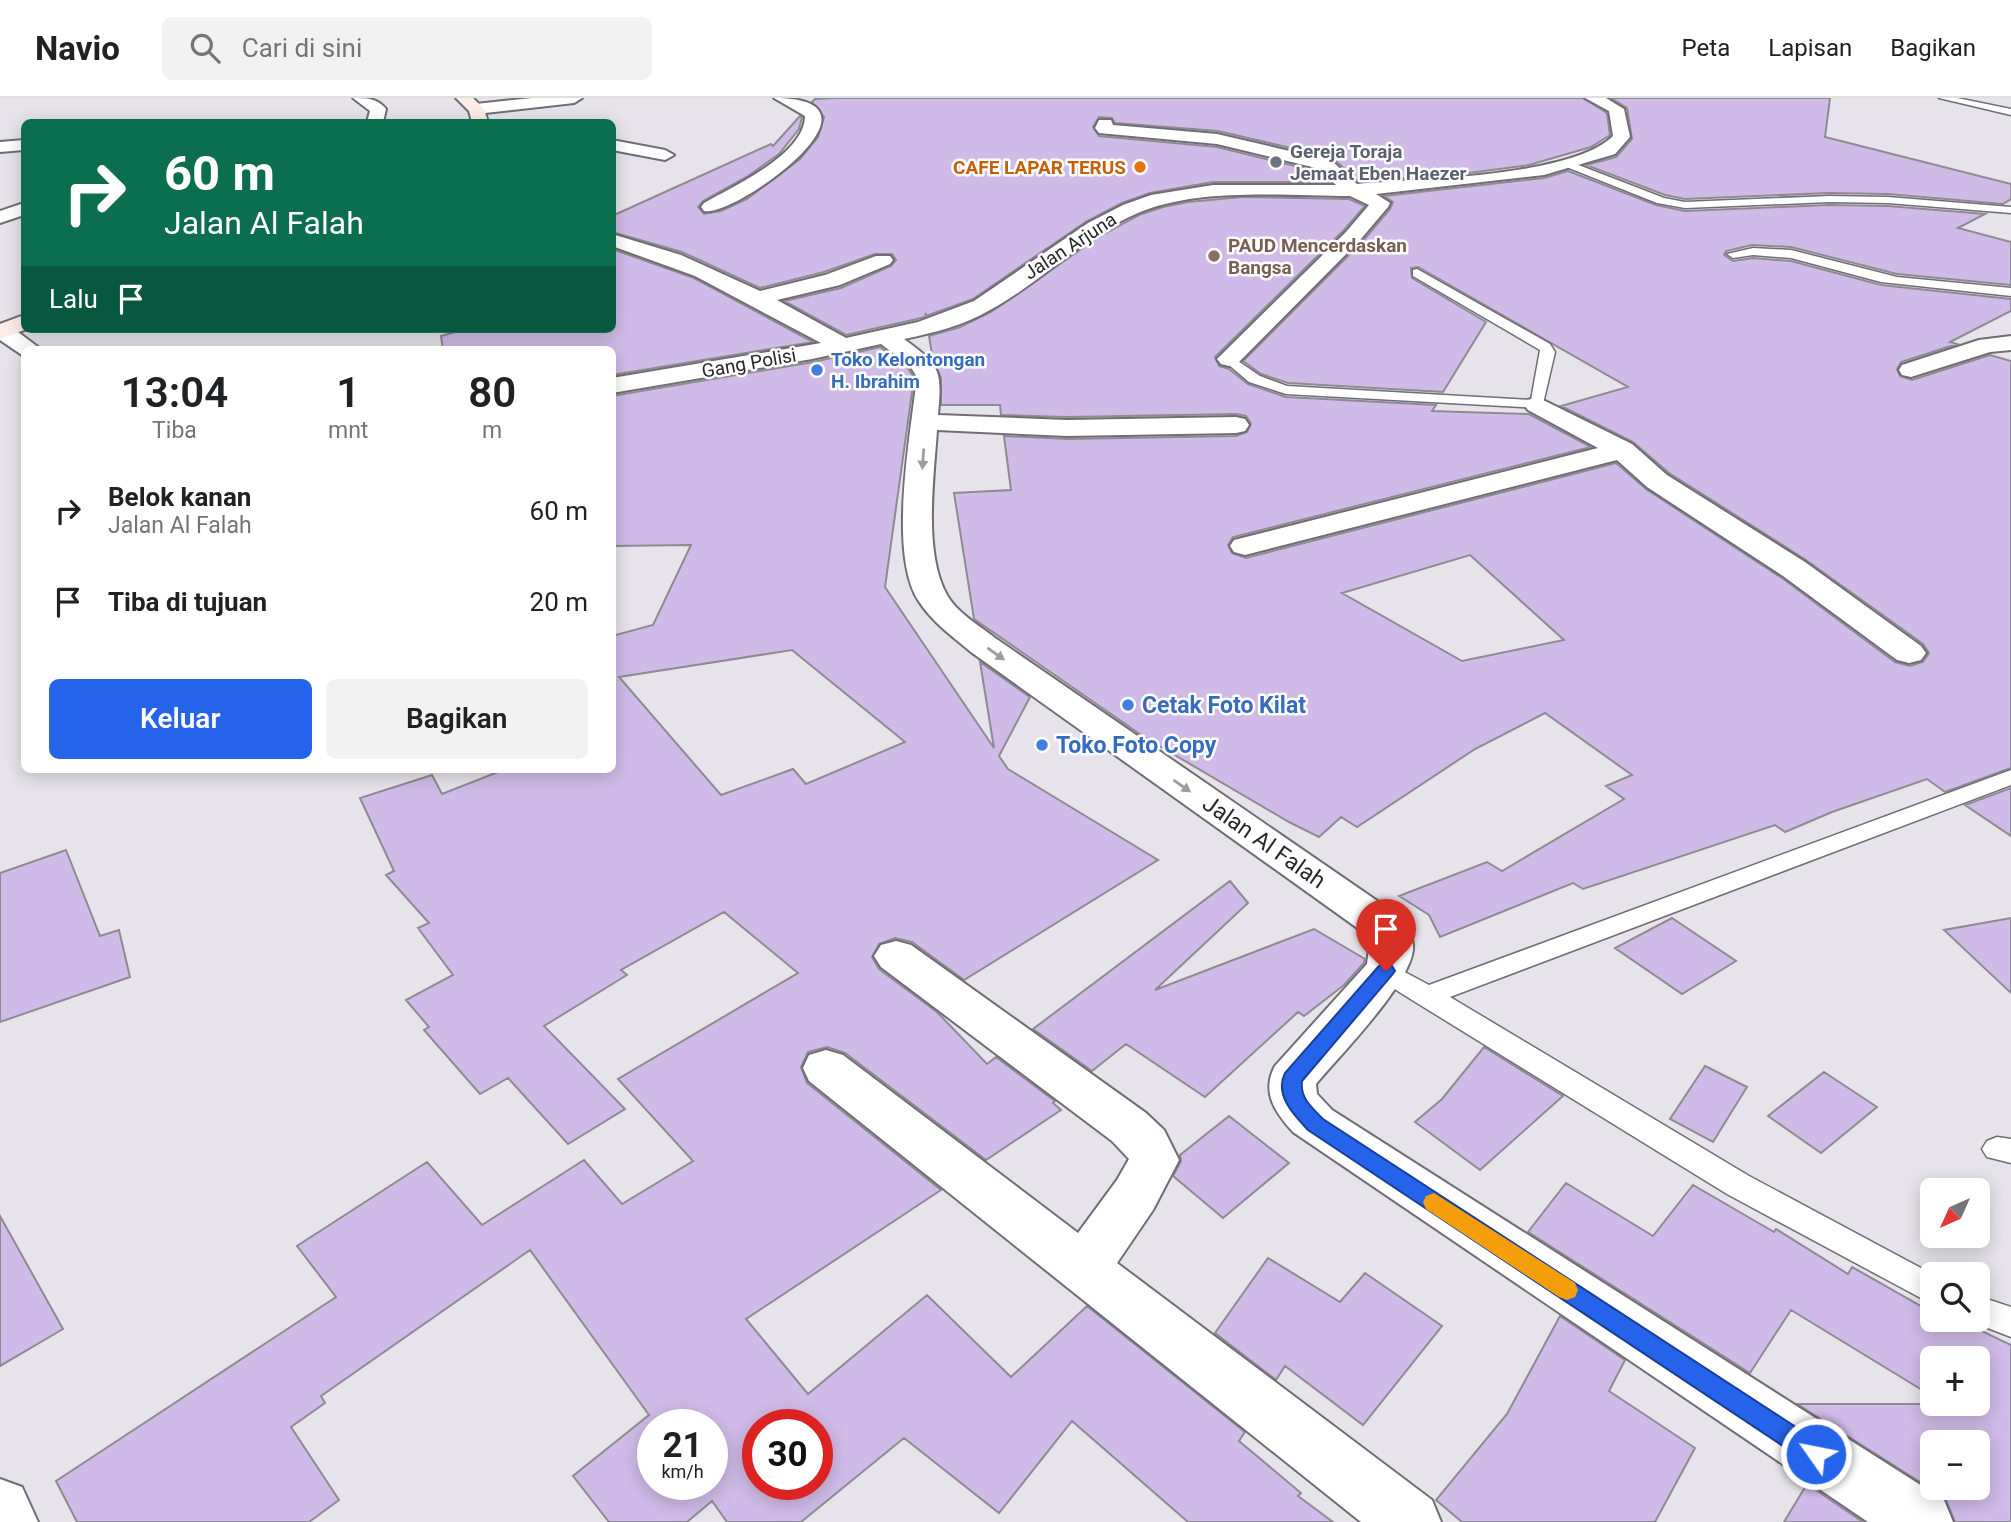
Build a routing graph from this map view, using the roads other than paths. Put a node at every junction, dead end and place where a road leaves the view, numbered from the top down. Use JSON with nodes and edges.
{"nodes":[{"id":1,"x":361,"y":98,"type":"edge"},
{"id":2,"x":574,"y":98,"type":"edge"},
{"id":3,"x":782,"y":98,"type":"edge"},
{"id":4,"x":1593,"y":98,"type":"edge"},
{"id":5,"x":1944,"y":98,"type":"edge"},
{"id":6,"x":474,"y":111,"type":"edge"},
{"id":7,"x":2011,"y":112,"type":"edge"},
{"id":8,"x":542,"y":118,"type":"dead end"},
{"id":9,"x":377,"y":119,"type":"edge"},
{"id":10,"x":1105,"y":123,"type":"dead end"},
{"id":11,"x":21,"y":145,"type":"edge"},
{"id":12,"x":616,"y":146,"type":"edge"},
{"id":13,"x":0,"y":147,"type":"edge"},
{"id":14,"x":665,"y":155,"type":"dead end"},
{"id":15,"x":1568,"y":164,"type":"junction"},
{"id":16,"x":1353,"y":190,"type":"junction"},
{"id":17,"x":711,"y":207,"type":"dead end"},
{"id":18,"x":21,"y":210,"type":"edge"},
{"id":19,"x":2011,"y":210,"type":"edge"},
{"id":20,"x":0,"y":216,"type":"edge"},
{"id":21,"x":616,"y":241,"type":"edge"},
{"id":22,"x":1733,"y":254,"type":"dead end"},
{"id":23,"x":883,"y":260,"type":"dead end"},
{"id":24,"x":756,"y":272,"type":"dead end"},
{"id":25,"x":1417,"y":273,"type":"dead end"},
{"id":26,"x":723,"y":280,"type":"junction"},
{"id":27,"x":2011,"y":292,"type":"edge"},
{"id":28,"x":759,"y":299,"type":"junction"},
{"id":29,"x":21,"y":323,"type":"edge"},
{"id":30,"x":1,"y":332,"type":"edge"},
{"id":31,"x":886,"y":337,"type":"junction"},
{"id":32,"x":2011,"y":343,"type":"edge"},
{"id":33,"x":24,"y":346,"type":"edge"},
{"id":34,"x":844,"y":346,"type":"junction"},
{"id":35,"x":1229,"y":359,"type":"joint"},
{"id":36,"x":1911,"y":370,"type":"dead end"},
{"id":37,"x":616,"y":385,"type":"edge"},
{"id":38,"x":1537,"y":405,"type":"junction"},
{"id":39,"x":925,"y":422,"type":"junction"},
{"id":40,"x":1236,"y":425,"type":"dead end"},
{"id":41,"x":1622,"y":450,"type":"junction"},
{"id":42,"x":1245,"y":546,"type":"dead end"},
{"id":43,"x":1909,"y":653,"type":"dead end"},
{"id":44,"x":2011,"y":776,"type":"edge"},
{"id":45,"x":895,"y":956,"type":"dead end"},
{"id":46,"x":1406,"y":983,"type":"junction"},
{"id":47,"x":826,"y":1068,"type":"dead end"},
{"id":48,"x":1083,"y":1268,"type":"junction"},
{"id":49,"x":1920,"y":1284,"type":"edge"},
{"id":50,"x":1990,"y":1314,"type":"edge"},
{"id":51,"x":2011,"y":1322,"type":"edge"},
{"id":52,"x":0,"y":1508,"type":"edge"},
{"id":53,"x":7,"y":1522,"type":"edge"},
{"id":54,"x":1410,"y":1522,"type":"edge"},
{"id":55,"x":1922,"y":1522,"type":"edge"}],
"edges":[{"from":1,"to":9,"type":"street"},
{"from":2,"to":6,"type":"street"},
{"from":3,"to":17,"type":"street"},
{"from":4,"to":15,"type":"street","name":"Jalan Arjuna"},
{"from":5,"to":7,"type":"lane"},
{"from":6,"to":8,"type":"street"},
{"from":10,"to":16,"type":"street"},
{"from":11,"to":13,"type":"street"},
{"from":12,"to":14,"type":"street"},
{"from":15,"to":16,"type":"street","name":"Jalan Arjuna"},
{"from":15,"to":19,"type":"lane"},
{"from":16,"to":31,"type":"street","name":"Jalan Arjuna"},
{"from":16,"to":35,"type":"street"},
{"from":18,"to":20,"type":"street"},
{"from":21,"to":26,"type":"street"},
{"from":22,"to":27,"type":"lane"},
{"from":23,"to":28,"type":"street"},
{"from":24,"to":26,"type":"street"},
{"from":25,"to":38,"type":"lane"},
{"from":26,"to":28,"type":"street"},
{"from":28,"to":34,"type":"street"},
{"from":29,"to":30,"type":"main road"},
{"from":30,"to":33,"type":"street"},
{"from":31,"to":34,"type":"street","name":"Gang Polisi"},
{"from":31,"to":39,"type":"street","name":"Jalan Al Falah"},
{"from":32,"to":36,"type":"street"},
{"from":34,"to":37,"type":"street","name":"Gang Polisi"},
{"from":35,"to":38,"type":"lane"},
{"from":38,"to":41,"type":"street"},
{"from":39,"to":40,"type":"street"},
{"from":39,"to":46,"type":"street","name":"Jalan Al Falah","one_way":true},
{"from":41,"to":42,"type":"street"},
{"from":41,"to":43,"type":"street"},
{"from":44,"to":46,"type":"lane"},
{"from":45,"to":48,"type":"street"},
{"from":46,"to":49,"type":"lane"},
{"from":46,"to":55,"type":"street"},
{"from":47,"to":48,"type":"street"},
{"from":48,"to":54,"type":"street"},
{"from":50,"to":51,"type":"lane"},
{"from":52,"to":53,"type":"street"}]}
